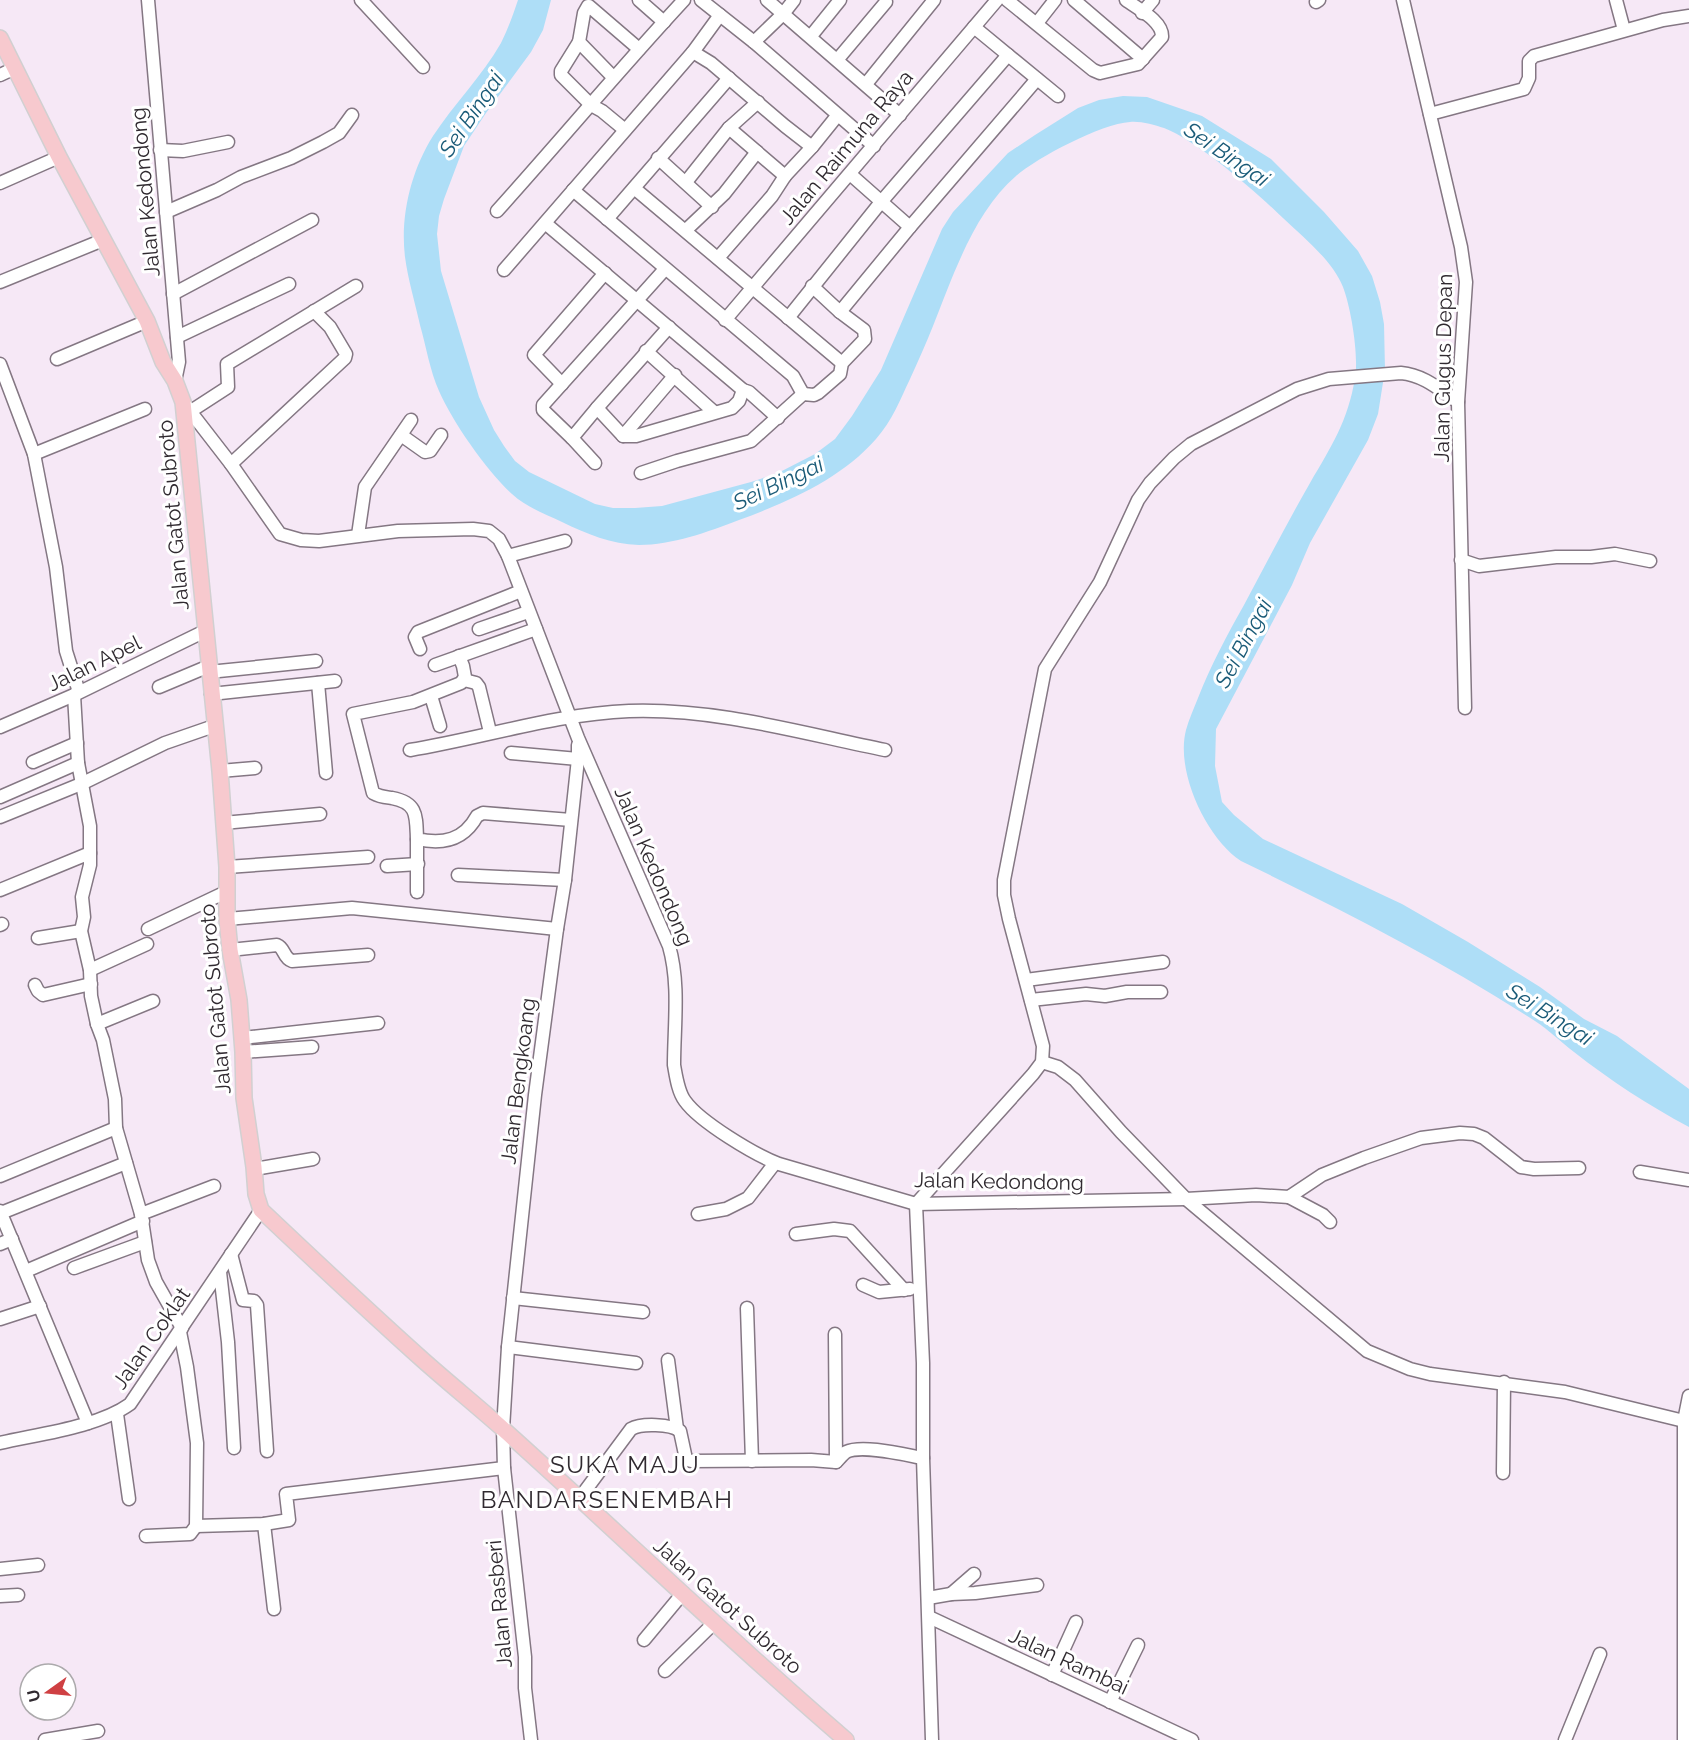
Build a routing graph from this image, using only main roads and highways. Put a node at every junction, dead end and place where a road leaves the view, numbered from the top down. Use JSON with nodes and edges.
{"nodes":[{"id":1,"x":0,"y":38,"type":"edge"},
{"id":2,"x":842,"y":1739,"type":"edge"}],
"edges":[{"from":1,"to":2,"type":"main road","name":"Jalan Gatot Subroto"}]}
